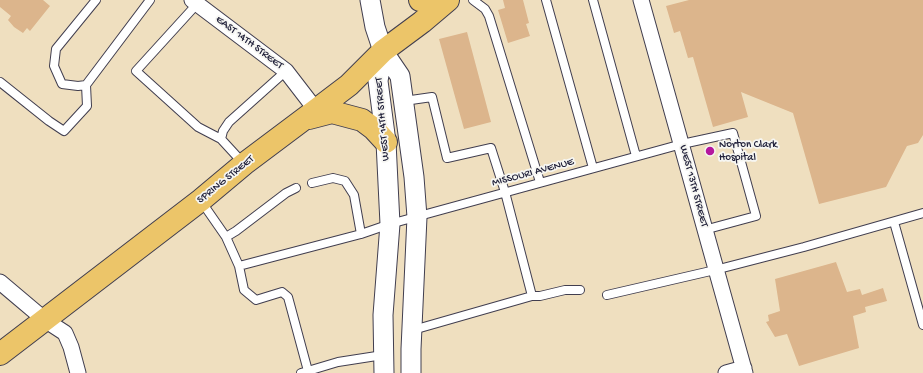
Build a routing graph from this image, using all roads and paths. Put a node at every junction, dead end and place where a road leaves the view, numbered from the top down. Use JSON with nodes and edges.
{"nodes":[{"id":1,"x":96,"y":0,"type":"edge"},
{"id":2,"x":150,"y":0,"type":"edge"},
{"id":3,"x":369,"y":0,"type":"edge"},
{"id":4,"x":420,"y":0,"type":"edge"},
{"id":5,"x":473,"y":0,"type":"edge"},
{"id":6,"x":546,"y":0,"type":"edge"},
{"id":7,"x":592,"y":0,"type":"edge"},
{"id":8,"x":640,"y":0,"type":"edge"},
{"id":9,"x":194,"y":2,"type":"edge"},
{"id":10,"x":445,"y":2,"type":"edge"},
{"id":11,"x":382,"y":51,"type":"junction"},
{"id":12,"x":286,"y":71,"type":"junction"},
{"id":13,"x":0,"y":82,"type":"edge"},
{"id":14,"x":86,"y":85,"type":"junction"},
{"id":15,"x":404,"y":101,"type":"junction"},
{"id":16,"x":310,"y":115,"type":"junction"},
{"id":17,"x":221,"y":139,"type":"junction"},
{"id":18,"x":386,"y":142,"type":"junction"},
{"id":19,"x":682,"y":144,"type":"junction"},
{"id":20,"x":636,"y":156,"type":"junction"},
{"id":21,"x":244,"y":164,"type":"junction"},
{"id":22,"x":593,"y":168,"type":"junction"},
{"id":23,"x":540,"y":182,"type":"junction"},
{"id":24,"x":312,"y":183,"type":"dead end"},
{"id":25,"x":296,"y":188,"type":"dead end"},
{"id":26,"x":505,"y":192,"type":"junction"},
{"id":27,"x":201,"y":200,"type":"junction"},
{"id":28,"x":923,"y":213,"type":"edge"},
{"id":29,"x":417,"y":217,"type":"junction"},
{"id":30,"x":894,"y":222,"type":"junction"},
{"id":31,"x":390,"y":224,"type":"junction"},
{"id":32,"x":704,"y":230,"type":"junction"},
{"id":33,"x":361,"y":234,"type":"junction"},
{"id":34,"x":226,"y":237,"type":"junction"},
{"id":35,"x":239,"y":266,"type":"junction"},
{"id":36,"x":715,"y":270,"type":"junction"},
{"id":37,"x":0,"y":282,"type":"edge"},
{"id":38,"x":580,"y":290,"type":"dead end"},
{"id":39,"x":607,"y":295,"type":"dead end"},
{"id":40,"x":532,"y":296,"type":"junction"},
{"id":41,"x":45,"y":320,"type":"junction"},
{"id":42,"x":923,"y":325,"type":"edge"},
{"id":43,"x":412,"y":330,"type":"junction"},
{"id":44,"x":0,"y":354,"type":"edge"},
{"id":45,"x":384,"y":364,"type":"edge"},
{"id":46,"x":744,"y":371,"type":"edge"},
{"id":47,"x":304,"y":372,"type":"edge"},
{"id":48,"x":78,"y":373,"type":"edge"},
{"id":49,"x":411,"y":373,"type":"edge"},
{"id":50,"x":726,"y":373,"type":"edge"}],
"edges":[{"from":1,"to":14,"type":"lane"},
{"from":2,"to":14,"type":"lane"},
{"from":3,"to":11,"type":"street"},
{"from":4,"to":10,"type":"main road"},
{"from":5,"to":23,"type":"lane"},
{"from":6,"to":22,"type":"lane"},
{"from":7,"to":20,"type":"lane"},
{"from":8,"to":19,"type":"street","name":"WEST 13TH STREET"},
{"from":9,"to":12,"type":"street","name":"EAST 14TH STREET"},
{"from":9,"to":17,"type":"lane"},
{"from":10,"to":11,"type":"main road","name":"SPRING STREET"},
{"from":11,"to":15,"type":"street","name":"WEST 14TH STREET"},
{"from":11,"to":16,"type":"main road","name":"SPRING STREET"},
{"from":11,"to":18,"type":"street","name":"WEST 14TH STREET"},
{"from":12,"to":16,"type":"street","name":"EAST 14TH STREET"},
{"from":12,"to":17,"type":"lane"},
{"from":13,"to":14,"type":"lane"},
{"from":15,"to":26,"type":"lane"},
{"from":15,"to":29,"type":"street","name":"WEST 14TH STREET"},
{"from":16,"to":18,"type":"main road"},
{"from":16,"to":21,"type":"main road","name":"SPRING STREET"},
{"from":17,"to":21,"type":"lane"},
{"from":18,"to":31,"type":"street","name":"WEST 14TH STREET"},
{"from":19,"to":20,"type":"lane","name":"MISSOURI AVENUE"},
{"from":19,"to":32,"type":"street","name":"WEST 13TH STREET"},
{"from":19,"to":32,"type":"lane","name":"MISSOURI AVENUE"},
{"from":20,"to":22,"type":"lane","name":"MISSOURI AVENUE"},
{"from":21,"to":27,"type":"main road","name":"SPRING STREET"},
{"from":22,"to":23,"type":"lane","name":"MISSOURI AVENUE"},
{"from":23,"to":26,"type":"lane","name":"MISSOURI AVENUE"},
{"from":24,"to":33,"type":"lane"},
{"from":25,"to":34,"type":"lane"},
{"from":26,"to":29,"type":"lane","name":"MISSOURI AVENUE"},
{"from":26,"to":40,"type":"lane"},
{"from":27,"to":34,"type":"lane"},
{"from":27,"to":41,"type":"main road","name":"SPRING STREET"},
{"from":28,"to":30,"type":"lane"},
{"from":29,"to":31,"type":"lane","name":"MISSOURI AVENUE"},
{"from":29,"to":43,"type":"street","name":"WEST 14TH STREET"},
{"from":30,"to":36,"type":"lane"},
{"from":30,"to":42,"type":"lane"},
{"from":31,"to":33,"type":"lane","name":"MISSOURI AVENUE"},
{"from":31,"to":45,"type":"street","name":"WEST 14TH STREET"},
{"from":32,"to":36,"type":"street","name":"WEST 13TH STREET"},
{"from":33,"to":35,"type":"lane","name":"MISSOURI AVENUE"},
{"from":34,"to":35,"type":"lane"},
{"from":35,"to":47,"type":"lane"},
{"from":36,"to":39,"type":"lane"},
{"from":36,"to":46,"type":"street","name":"WEST 13TH STREET"},
{"from":37,"to":41,"type":"street"},
{"from":38,"to":40,"type":"lane"},
{"from":40,"to":43,"type":"lane"},
{"from":41,"to":44,"type":"main road","name":"SPRING STREET"},
{"from":41,"to":48,"type":"street"},
{"from":43,"to":49,"type":"street","name":"WEST 14TH STREET"},
{"from":45,"to":47,"type":"lane"},
{"from":46,"to":50,"type":"street"}]}
